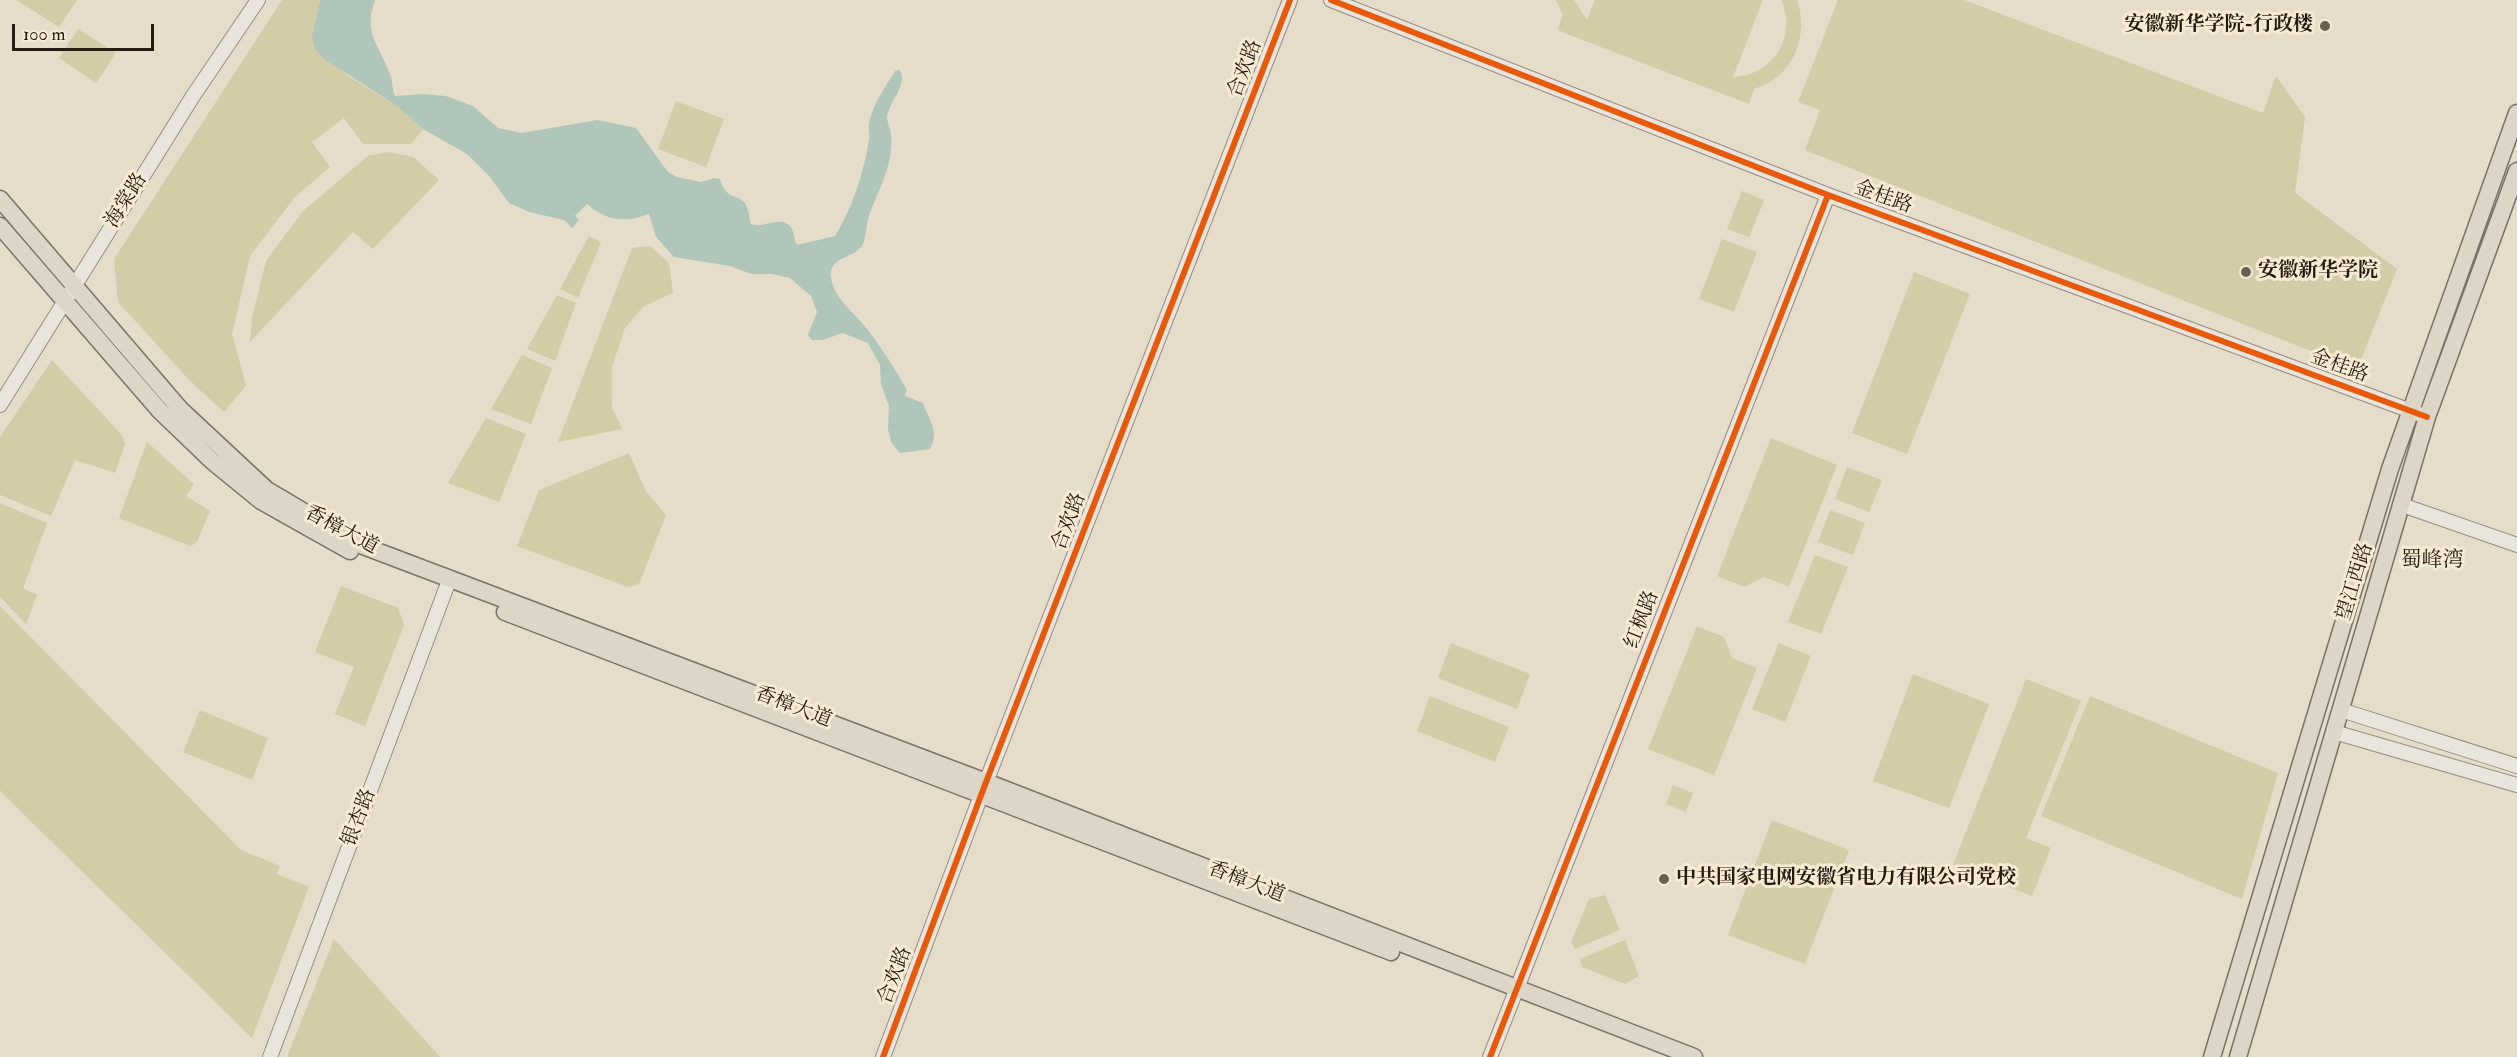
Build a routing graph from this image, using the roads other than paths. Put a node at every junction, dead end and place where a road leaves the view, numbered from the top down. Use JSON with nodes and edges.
{"nodes":[{"id":1,"x":258,"y":0,"type":"edge"},
{"id":2,"x":1290,"y":0,"type":"edge"},
{"id":3,"x":1331,"y":0,"type":"edge"},
{"id":4,"x":2517,"y":113,"type":"edge"},
{"id":5,"x":2517,"y":171,"type":"edge"},
{"id":6,"x":1828,"y":195,"type":"junction"},
{"id":7,"x":0,"y":198,"type":"edge"},
{"id":8,"x":0,"y":226,"type":"edge"},
{"id":9,"x":75,"y":287,"type":"junction"},
{"id":10,"x":66,"y":301,"type":"junction"},
{"id":11,"x":0,"y":405,"type":"edge"},
{"id":12,"x":2410,"y":411,"type":"junction"},
{"id":13,"x":2427,"y":417,"type":"junction"},
{"id":14,"x":2402,"y":505,"type":"junction"},
{"id":15,"x":2517,"y":545,"type":"edge"},
{"id":16,"x":448,"y":584,"type":"junction"},
{"id":17,"x":2341,"y":710,"type":"junction"},
{"id":18,"x":2334,"y":732,"type":"junction"},
{"id":19,"x":2517,"y":766,"type":"edge"},
{"id":20,"x":2517,"y":785,"type":"edge"},
{"id":21,"x":984,"y":788,"type":"junction"},
{"id":22,"x":1514,"y":993,"type":"junction"},
{"id":23,"x":270,"y":1057,"type":"edge"},
{"id":24,"x":883,"y":1057,"type":"edge"},
{"id":25,"x":1490,"y":1057,"type":"edge"},
{"id":26,"x":1665,"y":1057,"type":"edge"},
{"id":27,"x":1694,"y":1057,"type":"edge"},
{"id":28,"x":2212,"y":1057,"type":"edge"},
{"id":29,"x":2238,"y":1057,"type":"edge"}],
"edges":[{"from":1,"to":9,"type":"street","name":"海棠路"},
{"from":2,"to":21,"type":"street","name":"合欢路"},
{"from":3,"to":6,"type":"street","name":"金桂路"},
{"from":4,"to":12,"type":"main road","name":"望江西路"},
{"from":5,"to":13,"type":"main road","name":"望江西路"},
{"from":6,"to":12,"type":"street","name":"金桂路"},
{"from":6,"to":22,"type":"street","name":"红枫路"},
{"from":7,"to":9,"type":"main road","name":"香樟大道"},
{"from":8,"to":10,"type":"main road","name":"香樟大道"},
{"from":9,"to":10,"type":"street","name":"海棠路"},
{"from":9,"to":16,"type":"main road","name":"香樟大道"},
{"from":10,"to":11,"type":"street","name":"海棠路"},
{"from":10,"to":16,"type":"main road","name":"香樟大道"},
{"from":12,"to":13,"type":"street","name":"金桂路"},
{"from":12,"to":28,"type":"main road","name":"望江西路"},
{"from":13,"to":14,"type":"main road","name":"望江西路"},
{"from":14,"to":15,"type":"street"},
{"from":14,"to":17,"type":"main road","name":"望江西路"},
{"from":16,"to":21,"type":"main road","name":"香樟大道"},
{"from":16,"to":23,"type":"street","name":"银杏路"},
{"from":17,"to":18,"type":"main road","name":"望江西路"},
{"from":17,"to":19,"type":"street"},
{"from":18,"to":20,"type":"street"},
{"from":18,"to":29,"type":"main road","name":"望江西路"},
{"from":21,"to":22,"type":"main road","name":"香樟大道"},
{"from":21,"to":24,"type":"street","name":"合欢路"},
{"from":22,"to":25,"type":"street","name":"红枫路"},
{"from":22,"to":26,"type":"main road","name":"香樟大道"},
{"from":22,"to":27,"type":"main road","name":"香樟大道"}]}
